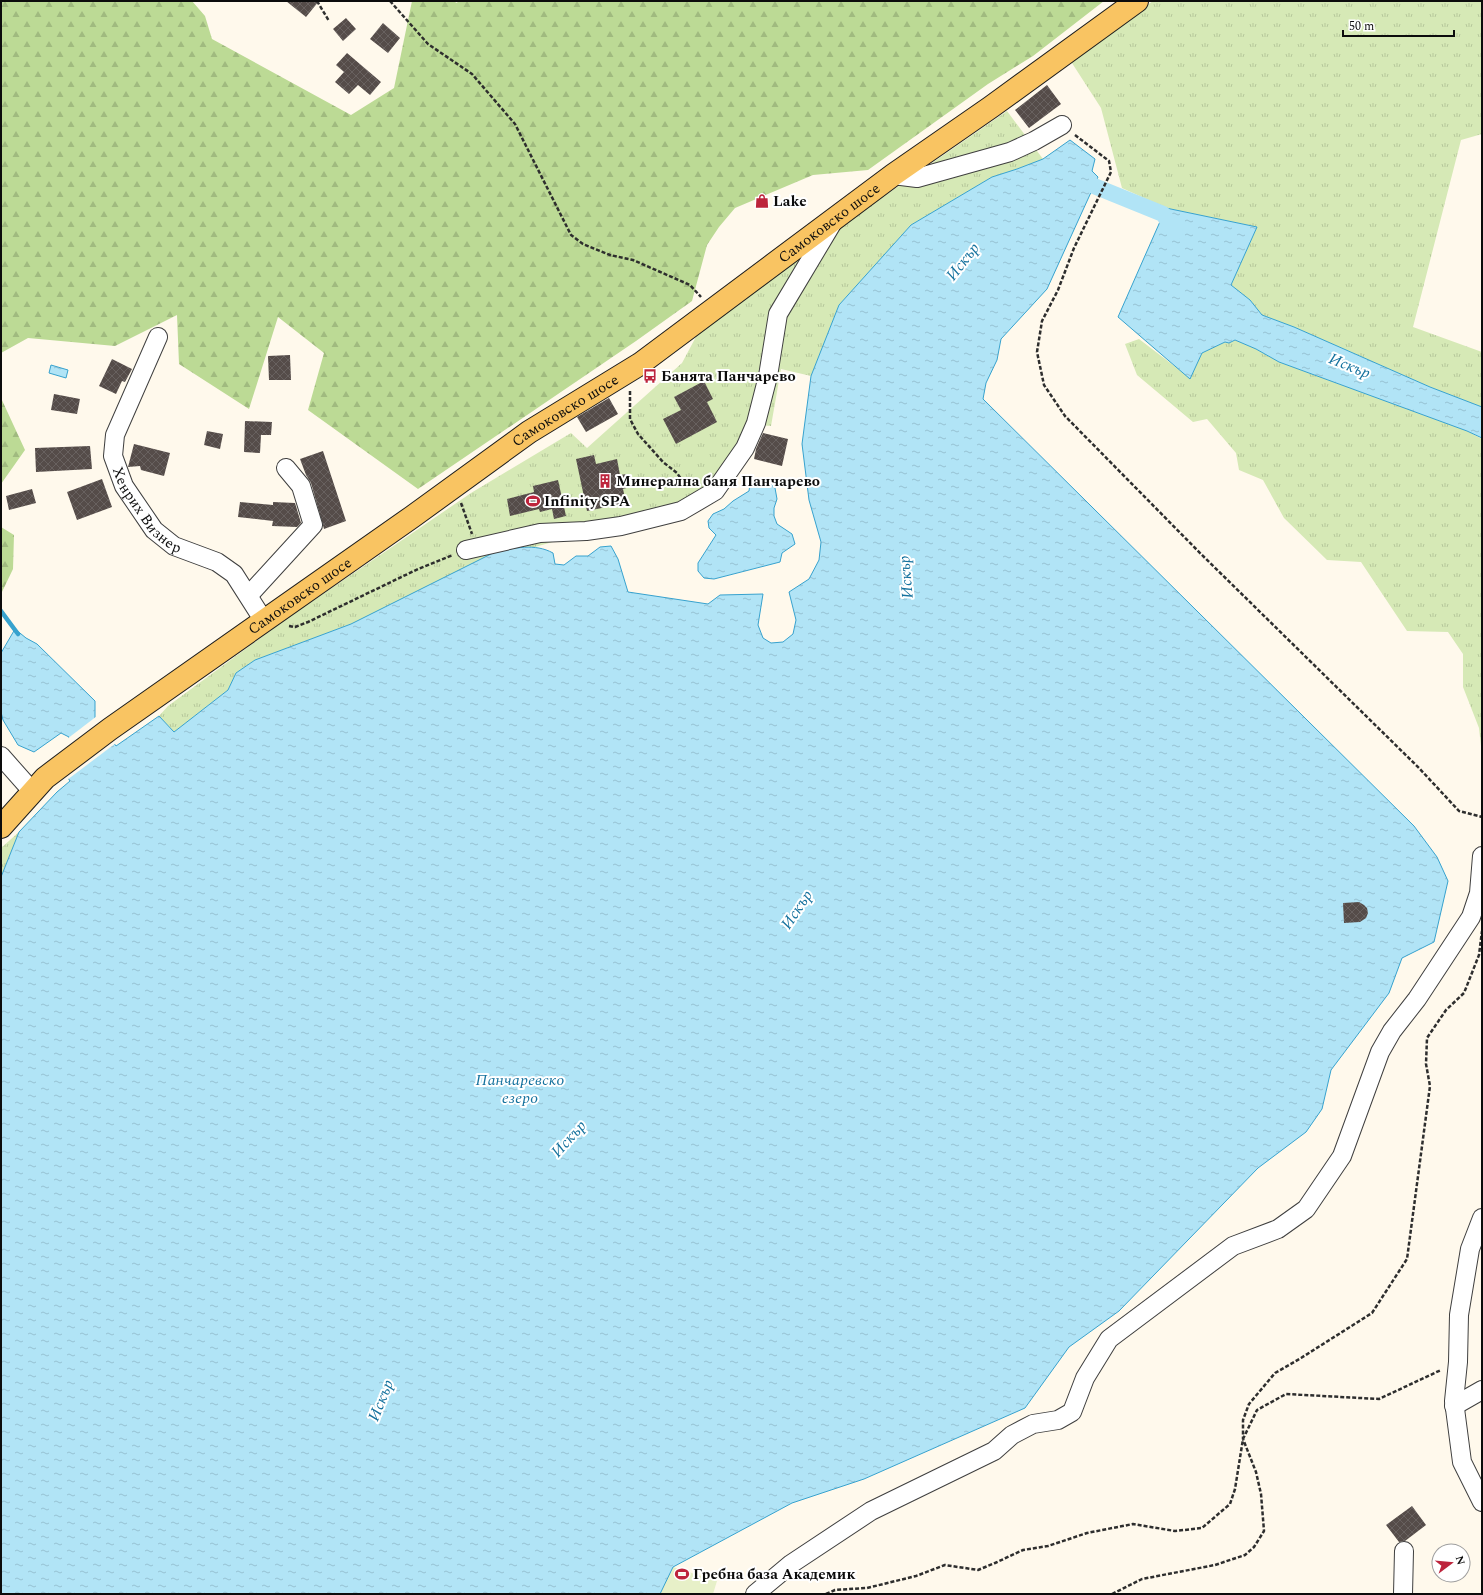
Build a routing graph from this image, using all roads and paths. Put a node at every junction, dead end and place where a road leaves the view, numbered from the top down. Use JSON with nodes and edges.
{"nodes":[{"id":1,"x":317,"y":1,"type":"edge"},
{"id":2,"x":390,"y":1,"type":"edge"},
{"id":3,"x":1137,"y":1,"type":"edge"},
{"id":4,"x":329,"y":21,"type":"dead end"},
{"id":5,"x":1062,"y":125,"type":"joint"},
{"id":6,"x":893,"y":175,"type":"junction"},
{"id":7,"x":837,"y":216,"type":"junction"},
{"id":8,"x":690,"y":285,"type":"dead end"},
{"id":9,"x":158,"y":338,"type":"dead end"},
{"id":10,"x":629,"y":371,"type":"junction"},
{"id":11,"x":286,"y":468,"type":"dead end"},
{"id":12,"x":455,"y":485,"type":"junction"},
{"id":13,"x":695,"y":502,"type":"junction"},
{"id":14,"x":472,"y":549,"type":"junction"},
{"id":15,"x":249,"y":595,"type":"junction"},
{"id":16,"x":264,"y":621,"type":"junction"},
{"id":17,"x":308,"y":622,"type":"dead end"},
{"id":18,"x":1,"y":756,"type":"edge"},
{"id":19,"x":32,"y":791,"type":"junction"},
{"id":20,"x":1482,"y":817,"type":"edge"},
{"id":21,"x":1,"y":827,"type":"edge"},
{"id":22,"x":1482,"y":856,"type":"edge"},
{"id":23,"x":1482,"y":929,"type":"edge"},
{"id":24,"x":1482,"y":1218,"type":"edge"},
{"id":25,"x":1458,"y":1362,"type":"junction"},
{"id":26,"x":1482,"y":1390,"type":"edge"},
{"id":27,"x":1454,"y":1406,"type":"junction"},
{"id":28,"x":1243,"y":1439,"type":"junction"},
{"id":29,"x":1482,"y":1502,"type":"edge"},
{"id":30,"x":1404,"y":1551,"type":"dead end"},
{"id":31,"x":755,"y":1594,"type":"edge"},
{"id":32,"x":826,"y":1594,"type":"edge"},
{"id":33,"x":1112,"y":1594,"type":"edge"},
{"id":34,"x":1403,"y":1594,"type":"edge"}],
"edges":[{"from":1,"to":4,"type":"path"},
{"from":2,"to":8,"type":"path"},
{"from":3,"to":6,"type":"main road","name":"Самоковско шосе"},
{"from":5,"to":6,"type":"street"},
{"from":5,"to":20,"type":"path"},
{"from":6,"to":7,"type":"main road","name":"Самоковско шосе"},
{"from":7,"to":10,"type":"main road","name":"Самоковско шосе"},
{"from":7,"to":13,"type":"street"},
{"from":9,"to":15,"type":"street","name":"Хенрих Визнер"},
{"from":10,"to":12,"type":"main road","name":"Самоковско шосе"},
{"from":10,"to":13,"type":"path"},
{"from":11,"to":15,"type":"street"},
{"from":12,"to":14,"type":"path"},
{"from":12,"to":16,"type":"main road","name":"Самоковско шосе"},
{"from":13,"to":14,"type":"street"},
{"from":14,"to":17,"type":"path"},
{"from":15,"to":16,"type":"street","name":"Хенрих Визнер"},
{"from":16,"to":19,"type":"main road","name":"Самоковско шосе"},
{"from":18,"to":19,"type":"street"},
{"from":19,"to":21,"type":"main road","name":"Самоковско шосе"},
{"from":22,"to":31,"type":"street"},
{"from":23,"to":28,"type":"path"},
{"from":24,"to":25,"type":"street"},
{"from":25,"to":27,"type":"street"},
{"from":25,"to":28,"type":"path"},
{"from":26,"to":27,"type":"street"},
{"from":27,"to":29,"type":"street"},
{"from":28,"to":32,"type":"path"},
{"from":28,"to":33,"type":"path"},
{"from":30,"to":34,"type":"street"}]}
